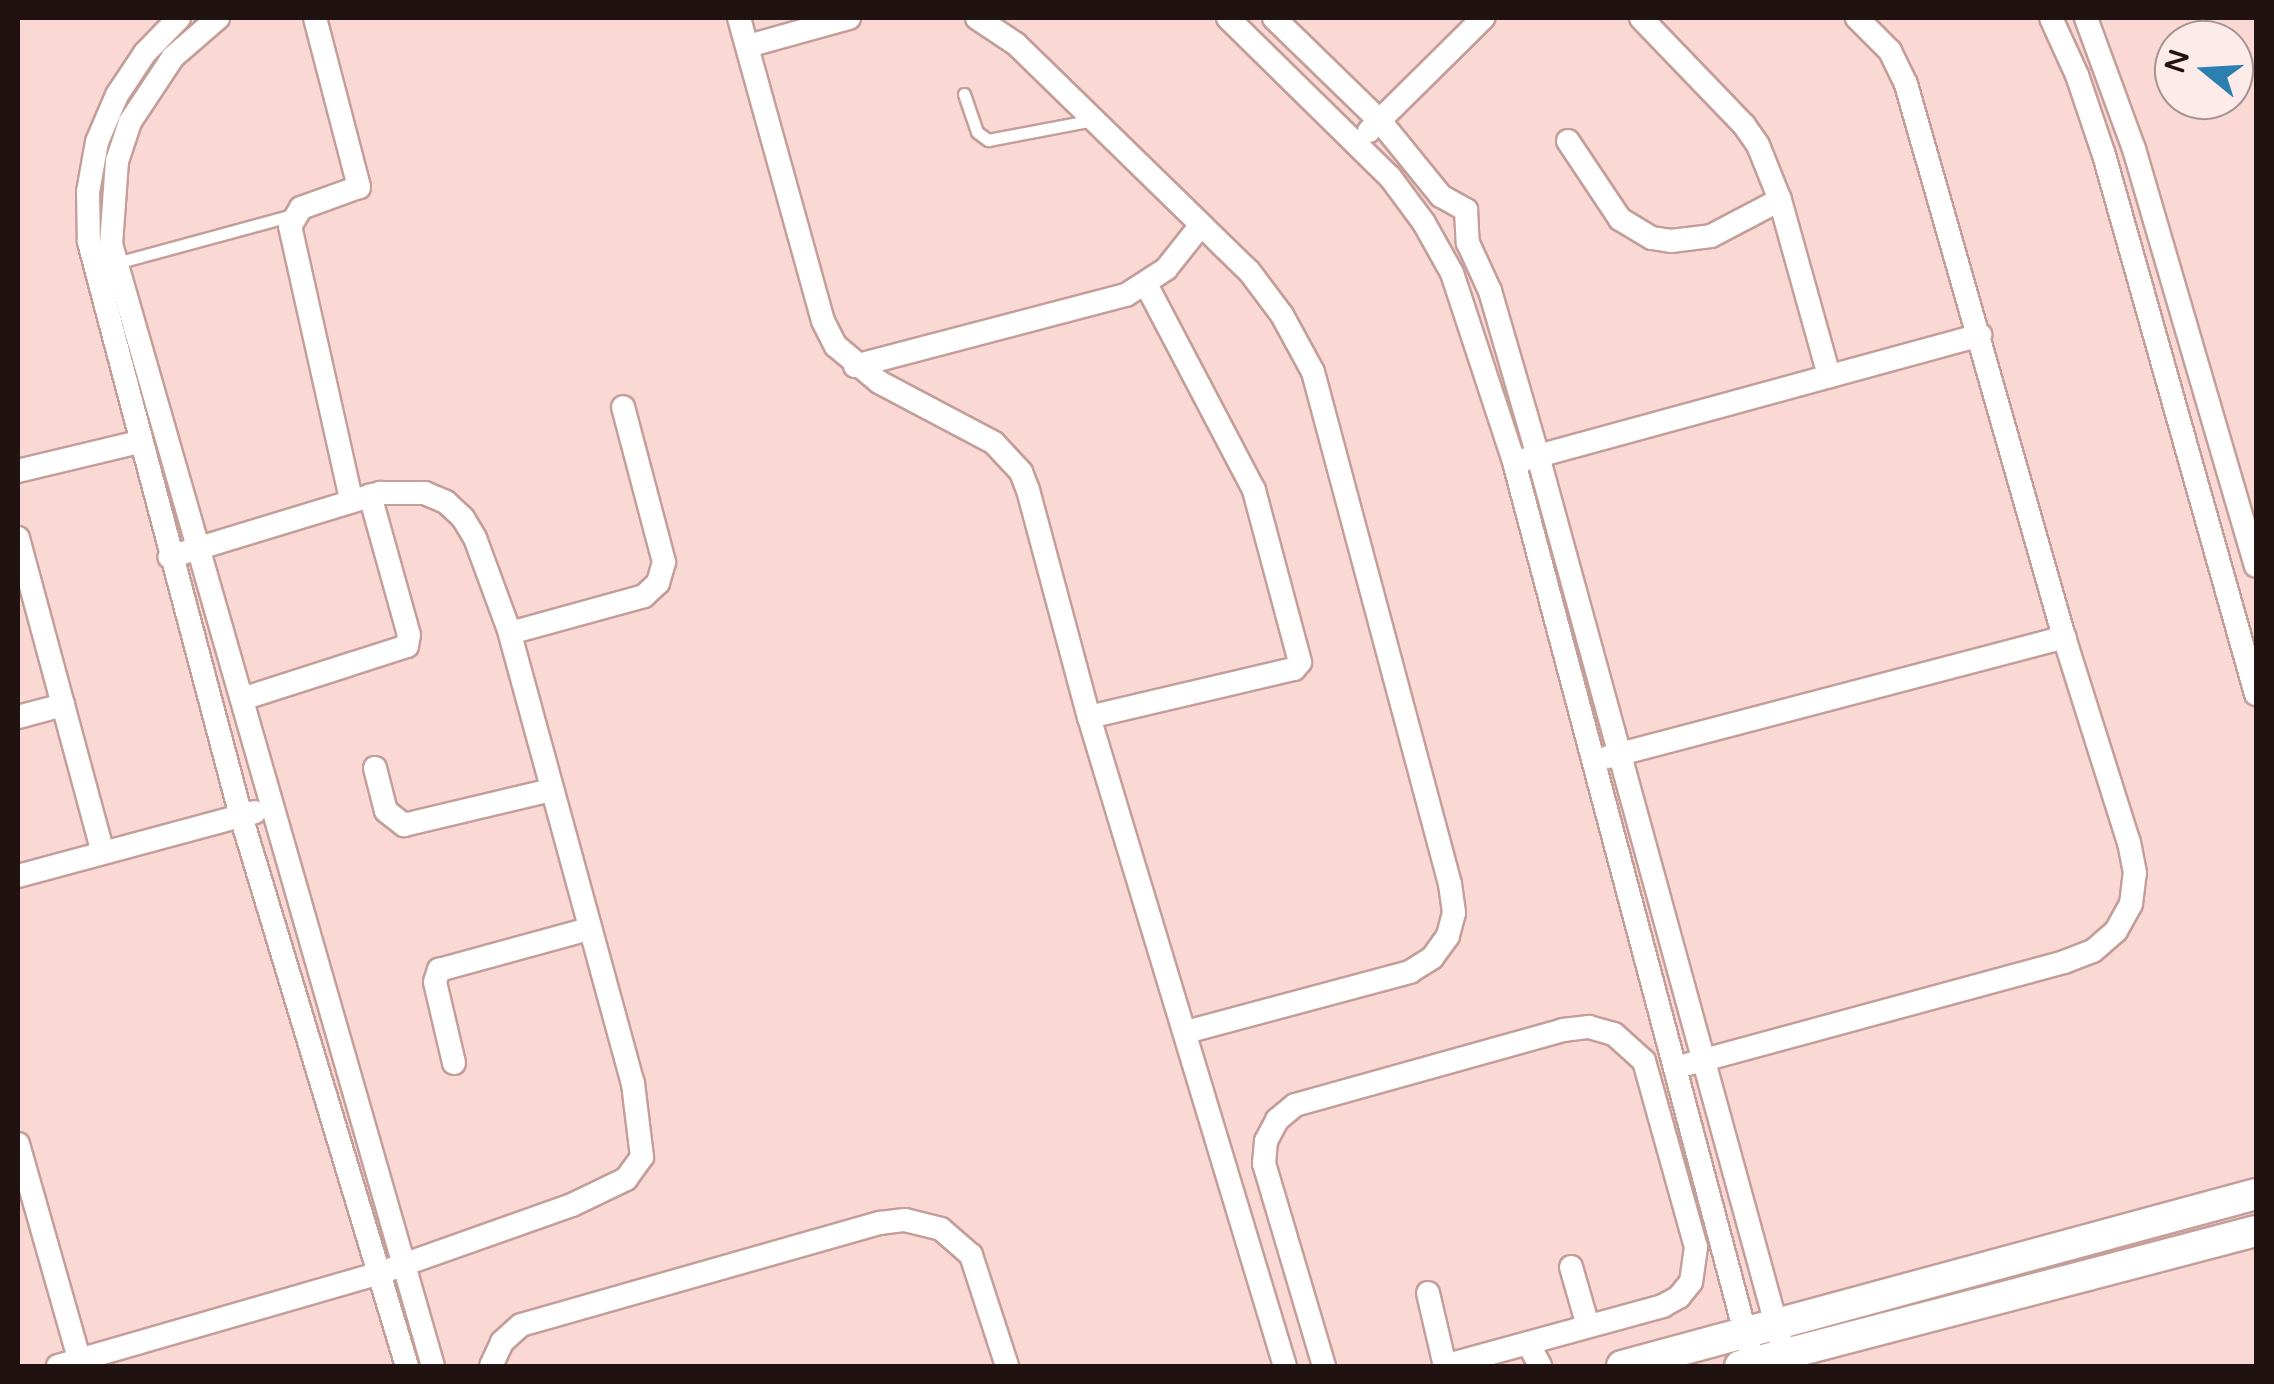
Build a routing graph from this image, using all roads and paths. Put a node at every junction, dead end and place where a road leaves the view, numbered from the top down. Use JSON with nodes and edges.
{"nodes":[{"id":1,"x":179,"y":18,"type":"edge"},
{"id":2,"x":218,"y":18,"type":"edge"},
{"id":3,"x":315,"y":18,"type":"edge"},
{"id":4,"x":740,"y":18,"type":"edge"},
{"id":5,"x":849,"y":18,"type":"edge"},
{"id":6,"x":977,"y":18,"type":"edge"},
{"id":7,"x":1228,"y":18,"type":"edge"},
{"id":8,"x":1274,"y":18,"type":"edge"},
{"id":9,"x":1483,"y":18,"type":"edge"},
{"id":10,"x":1641,"y":18,"type":"edge"},
{"id":11,"x":1857,"y":18,"type":"edge"},
{"id":12,"x":2050,"y":18,"type":"edge"},
{"id":13,"x":2086,"y":18,"type":"edge"},
{"id":14,"x":748,"y":46,"type":"junction"},
{"id":15,"x":964,"y":94,"type":"dead end"},
{"id":16,"x":1094,"y":120,"type":"junction"},
{"id":17,"x":1380,"y":121,"type":"junction"},
{"id":18,"x":1568,"y":140,"type":"dead end"},
{"id":19,"x":1358,"y":143,"type":"junction"},
{"id":20,"x":1780,"y":200,"type":"junction"},
{"id":21,"x":293,"y":215,"type":"junction"},
{"id":22,"x":1201,"y":225,"type":"junction"},
{"id":23,"x":116,"y":262,"type":"junction"},
{"id":24,"x":1146,"y":284,"type":"junction"},
{"id":25,"x":1980,"y":334,"type":"junction"},
{"id":26,"x":855,"y":366,"type":"junction"},
{"id":27,"x":1829,"y":376,"type":"junction"},
{"id":28,"x":623,"y":407,"type":"dead end"},
{"id":29,"x":139,"y":442,"type":"junction"},
{"id":30,"x":1538,"y":456,"type":"junction"},
{"id":31,"x":1514,"y":462,"type":"junction"},
{"id":32,"x":18,"y":472,"type":"edge"},
{"id":33,"x":360,"y":497,"type":"junction"},
{"id":34,"x":18,"y":543,"type":"edge"},
{"id":35,"x":200,"y":547,"type":"junction"},
{"id":36,"x":170,"y":557,"type":"junction"},
{"id":37,"x":2256,"y":566,"type":"edge"},
{"id":38,"x":510,"y":634,"type":"junction"},
{"id":39,"x":2064,"y":637,"type":"junction"},
{"id":40,"x":2256,"y":694,"type":"edge"},
{"id":41,"x":242,"y":699,"type":"junction"},
{"id":42,"x":63,"y":705,"type":"junction"},
{"id":43,"x":1088,"y":716,"type":"junction"},
{"id":44,"x":18,"y":717,"type":"edge"},
{"id":45,"x":1620,"y":753,"type":"junction"},
{"id":46,"x":1593,"y":761,"type":"junction"},
{"id":47,"x":375,"y":768,"type":"dead end"},
{"id":48,"x":550,"y":790,"type":"junction"},
{"id":49,"x":272,"y":807,"type":"junction"},
{"id":50,"x":242,"y":816,"type":"junction"},
{"id":51,"x":103,"y":852,"type":"junction"},
{"id":52,"x":18,"y":876,"type":"edge"},
{"id":53,"x":590,"y":928,"type":"junction"},
{"id":54,"x":1186,"y":1032,"type":"junction"},
{"id":55,"x":1704,"y":1060,"type":"junction"},
{"id":56,"x":454,"y":1063,"type":"dead end"},
{"id":57,"x":1676,"y":1067,"type":"junction"},
{"id":58,"x":18,"y":1144,"type":"edge"},
{"id":59,"x":2256,"y":1194,"type":"edge"},
{"id":60,"x":2256,"y":1231,"type":"edge"},
{"id":61,"x":404,"y":1265,"type":"junction"},
{"id":62,"x":1571,"y":1267,"type":"dead end"},
{"id":63,"x":380,"y":1273,"type":"junction"},
{"id":64,"x":1428,"y":1294,"type":"dead end"},
{"id":65,"x":1776,"y":1324,"type":"junction"},
{"id":66,"x":1588,"y":1326,"type":"junction"},
{"id":67,"x":1745,"y":1332,"type":"junction"},
{"id":68,"x":1518,"y":1353,"type":"edge"},
{"id":69,"x":1786,"y":1360,"type":"edge"},
{"id":70,"x":69,"y":1364,"type":"edge"},
{"id":71,"x":1750,"y":1365,"type":"edge"},
{"id":72,"x":407,"y":1366,"type":"edge"},
{"id":73,"x":433,"y":1366,"type":"edge"},
{"id":74,"x":491,"y":1366,"type":"edge"},
{"id":75,"x":1006,"y":1366,"type":"edge"},
{"id":76,"x":1285,"y":1366,"type":"edge"},
{"id":77,"x":1324,"y":1366,"type":"edge"},
{"id":78,"x":1444,"y":1366,"type":"edge"},
{"id":79,"x":1540,"y":1366,"type":"edge"},
{"id":80,"x":1622,"y":1366,"type":"edge"}],
"edges":[{"from":1,"to":29,"type":"street"},
{"from":2,"to":23,"type":"street"},
{"from":3,"to":21,"type":"street"},
{"from":4,"to":14,"type":"street"},
{"from":5,"to":14,"type":"street"},
{"from":6,"to":16,"type":"street"},
{"from":7,"to":19,"type":"street"},
{"from":8,"to":17,"type":"street"},
{"from":9,"to":17,"type":"street"},
{"from":10,"to":20,"type":"street"},
{"from":11,"to":25,"type":"street"},
{"from":12,"to":40,"type":"street"},
{"from":13,"to":37,"type":"street"},
{"from":14,"to":26,"type":"street"},
{"from":15,"to":16,"type":"lane"},
{"from":16,"to":22,"type":"street"},
{"from":17,"to":19,"type":"street"},
{"from":17,"to":30,"type":"street"},
{"from":18,"to":20,"type":"street"},
{"from":19,"to":31,"type":"street"},
{"from":20,"to":27,"type":"street"},
{"from":21,"to":23,"type":"lane"},
{"from":21,"to":33,"type":"street"},
{"from":22,"to":24,"type":"street"},
{"from":22,"to":54,"type":"street"},
{"from":23,"to":35,"type":"street"},
{"from":24,"to":26,"type":"street"},
{"from":24,"to":43,"type":"street"},
{"from":25,"to":27,"type":"street"},
{"from":25,"to":39,"type":"street"},
{"from":26,"to":43,"type":"street"},
{"from":27,"to":30,"type":"street"},
{"from":28,"to":38,"type":"street"},
{"from":29,"to":32,"type":"street"},
{"from":29,"to":36,"type":"street"},
{"from":30,"to":31,"type":"street"},
{"from":30,"to":45,"type":"street"},
{"from":31,"to":46,"type":"street"},
{"from":33,"to":35,"type":"street"},
{"from":33,"to":38,"type":"street"},
{"from":33,"to":41,"type":"street"},
{"from":34,"to":42,"type":"street"},
{"from":35,"to":36,"type":"street"},
{"from":35,"to":41,"type":"street"},
{"from":36,"to":50,"type":"street"},
{"from":38,"to":48,"type":"street"},
{"from":39,"to":45,"type":"street"},
{"from":39,"to":55,"type":"street"},
{"from":41,"to":49,"type":"street"},
{"from":42,"to":44,"type":"street"},
{"from":42,"to":51,"type":"street"},
{"from":43,"to":54,"type":"street"},
{"from":45,"to":46,"type":"street"},
{"from":45,"to":55,"type":"street"},
{"from":46,"to":57,"type":"street"},
{"from":47,"to":48,"type":"street"},
{"from":48,"to":53,"type":"street"},
{"from":49,"to":50,"type":"street"},
{"from":49,"to":61,"type":"street"},
{"from":50,"to":51,"type":"street"},
{"from":50,"to":63,"type":"street"},
{"from":51,"to":52,"type":"street"},
{"from":53,"to":56,"type":"street"},
{"from":53,"to":61,"type":"street"},
{"from":54,"to":76,"type":"street"},
{"from":55,"to":57,"type":"street"},
{"from":55,"to":65,"type":"street"},
{"from":57,"to":67,"type":"street"},
{"from":58,"to":70,"type":"street"},
{"from":59,"to":65,"type":"street"},
{"from":60,"to":69,"type":"street"},
{"from":61,"to":63,"type":"street"},
{"from":61,"to":73,"type":"street"},
{"from":62,"to":66,"type":"street"},
{"from":63,"to":70,"type":"street"},
{"from":63,"to":72,"type":"street"},
{"from":64,"to":78,"type":"street"},
{"from":65,"to":67,"type":"street"},
{"from":65,"to":69,"type":"street"},
{"from":66,"to":68,"type":"street"},
{"from":66,"to":77,"type":"street"},
{"from":67,"to":71,"type":"street"},
{"from":67,"to":80,"type":"street"},
{"from":68,"to":78,"type":"street"},
{"from":68,"to":79,"type":"street"},
{"from":69,"to":71,"type":"street"},
{"from":74,"to":75,"type":"street"}]}
